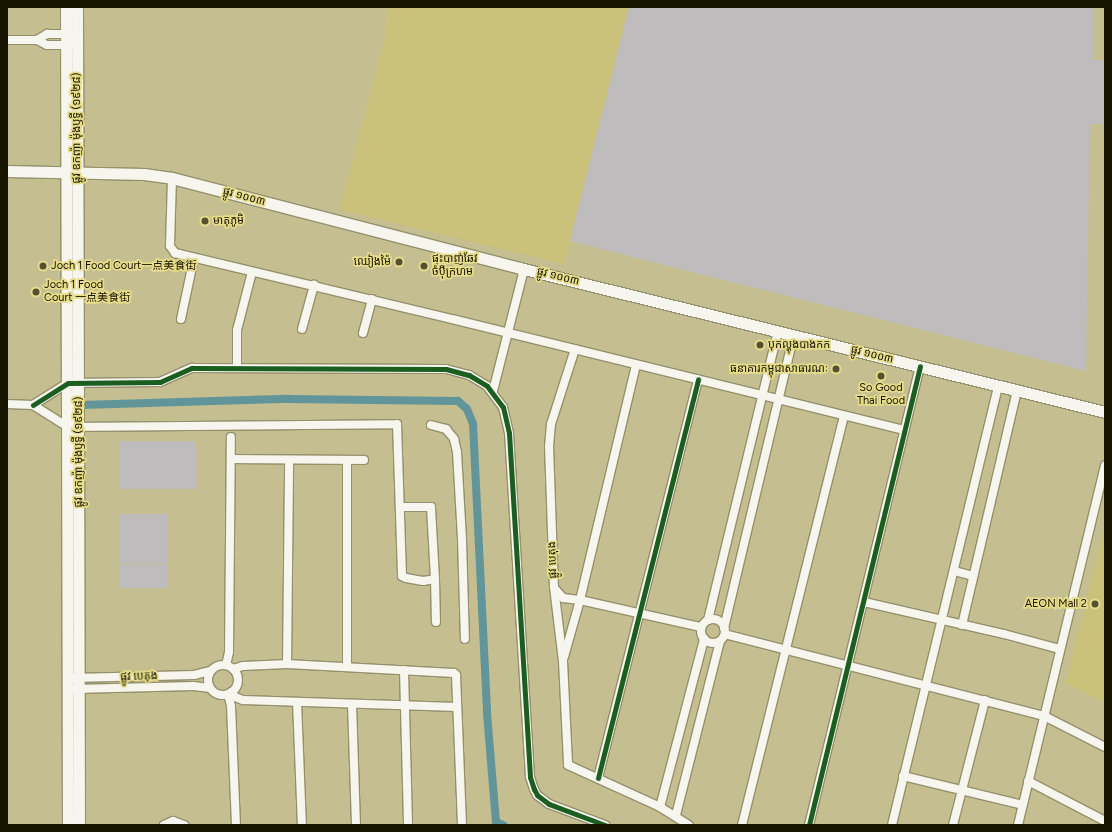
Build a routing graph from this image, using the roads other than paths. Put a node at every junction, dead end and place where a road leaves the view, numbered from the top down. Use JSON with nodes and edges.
{"nodes":[{"id":1,"x":66,"y":7,"type":"edge"},
{"id":2,"x":77,"y":7,"type":"edge"},
{"id":3,"x":72,"y":39,"type":"junction"},
{"id":4,"x":7,"y":40,"type":"edge"},
{"id":5,"x":7,"y":171,"type":"edge"},
{"id":6,"x":72,"y":172,"type":"junction"},
{"id":7,"x":172,"y":178,"type":"junction"},
{"id":8,"x":194,"y":258,"type":"junction"},
{"id":9,"x":524,"y":269,"type":"junction"},
{"id":10,"x":252,"y":272,"type":"junction"},
{"id":11,"x":314,"y":285,"type":"junction"},
{"id":12,"x":372,"y":299,"type":"junction"},
{"id":13,"x":181,"y":319,"type":"dead end"},
{"id":14,"x":302,"y":329,"type":"dead end"},
{"id":15,"x":778,"y":331,"type":"junction"},
{"id":16,"x":363,"y":333,"type":"dead end"},
{"id":17,"x":508,"y":333,"type":"junction"},
{"id":18,"x":794,"y":335,"type":"junction"},
{"id":19,"x":575,"y":349,"type":"junction"},
{"id":20,"x":636,"y":364,"type":"junction"},
{"id":21,"x":920,"y":366,"type":"junction"},
{"id":22,"x":236,"y":368,"type":"junction"},
{"id":23,"x":698,"y":379,"type":"junction"},
{"id":24,"x":73,"y":386,"type":"junction"},
{"id":25,"x":998,"y":386,"type":"junction"},
{"id":26,"x":1017,"y":390,"type":"junction"},
{"id":27,"x":493,"y":391,"type":"junction"},
{"id":28,"x":762,"y":396,"type":"junction"},
{"id":29,"x":779,"y":400,"type":"junction"},
{"id":30,"x":7,"y":404,"type":"edge"},
{"id":31,"x":33,"y":405,"type":"junction"},
{"id":32,"x":1105,"y":412,"type":"edge"},
{"id":33,"x":844,"y":416,"type":"junction"},
{"id":34,"x":73,"y":422,"type":"junction"},
{"id":35,"x":431,"y":425,"type":"dead end"},
{"id":36,"x":905,"y":430,"type":"junction"},
{"id":37,"x":231,"y":437,"type":"dead end"},
{"id":38,"x":231,"y":459,"type":"junction"},
{"id":39,"x":289,"y":460,"type":"junction"},
{"id":40,"x":347,"y":460,"type":"junction"},
{"id":41,"x":364,"y":460,"type":"dead end"},
{"id":42,"x":1105,"y":465,"type":"edge"},
{"id":43,"x":401,"y":507,"type":"junction"},
{"id":44,"x":954,"y":571,"type":"junction"},
{"id":45,"x":973,"y":576,"type":"junction"},
{"id":46,"x":435,"y":579,"type":"junction"},
{"id":47,"x":554,"y":587,"type":"junction"},
{"id":48,"x":580,"y":600,"type":"junction"},
{"id":49,"x":864,"y":602,"type":"junction"},
{"id":50,"x":640,"y":614,"type":"junction"},
{"id":51,"x":708,"y":620,"type":"junction"},
{"id":52,"x":941,"y":620,"type":"junction"},
{"id":53,"x":436,"y":622,"type":"dead end"},
{"id":54,"x":962,"y":625,"type":"junction"},
{"id":55,"x":701,"y":627,"type":"junction"},
{"id":56,"x":723,"y":634,"type":"junction"},
{"id":57,"x":464,"y":639,"type":"dead end"},
{"id":58,"x":704,"y":639,"type":"junction"},
{"id":59,"x":784,"y":649,"type":"junction"},
{"id":60,"x":1060,"y":649,"type":"junction"},
{"id":61,"x":563,"y":661,"type":"junction"},
{"id":62,"x":287,"y":664,"type":"junction"},
{"id":63,"x":848,"y":665,"type":"junction"},
{"id":64,"x":230,"y":667,"type":"junction"},
{"id":65,"x":348,"y":667,"type":"junction"},
{"id":66,"x":404,"y":670,"type":"junction"},
{"id":67,"x":210,"y":671,"type":"junction"},
{"id":68,"x":74,"y":684,"type":"junction"},
{"id":69,"x":925,"y":685,"type":"junction"},
{"id":70,"x":210,"y":688,"type":"junction"},
{"id":71,"x":230,"y":693,"type":"junction"},
{"id":72,"x":985,"y":700,"type":"junction"},
{"id":73,"x":297,"y":702,"type":"junction"},
{"id":74,"x":352,"y":704,"type":"junction"},
{"id":75,"x":404,"y":706,"type":"junction"},
{"id":76,"x":457,"y":708,"type":"junction"},
{"id":77,"x":1044,"y":716,"type":"junction"},
{"id":78,"x":1105,"y":747,"type":"edge"},
{"id":79,"x":904,"y":776,"type":"junction"},
{"id":80,"x":598,"y":778,"type":"junction"},
{"id":81,"x":1028,"y":781,"type":"junction"},
{"id":82,"x":962,"y":790,"type":"junction"},
{"id":83,"x":1023,"y":805,"type":"junction"},
{"id":84,"x":660,"y":807,"type":"junction"},
{"id":85,"x":676,"y":816,"type":"junction"},
{"id":86,"x":1105,"y":821,"type":"edge"},
{"id":87,"x":68,"y":825,"type":"edge"},
{"id":88,"x":79,"y":825,"type":"edge"},
{"id":89,"x":164,"y":825,"type":"edge"},
{"id":90,"x":184,"y":825,"type":"edge"},
{"id":91,"x":236,"y":825,"type":"edge"},
{"id":92,"x":302,"y":825,"type":"edge"},
{"id":93,"x":356,"y":825,"type":"edge"},
{"id":94,"x":408,"y":825,"type":"edge"},
{"id":95,"x":462,"y":825,"type":"edge"},
{"id":96,"x":604,"y":825,"type":"edge"},
{"id":97,"x":689,"y":825,"type":"edge"},
{"id":98,"x":742,"y":825,"type":"edge"},
{"id":99,"x":809,"y":825,"type":"edge"},
{"id":100,"x":892,"y":825,"type":"edge"},
{"id":101,"x":953,"y":825,"type":"edge"},
{"id":102,"x":1018,"y":825,"type":"edge"}],
"edges":[{"from":1,"to":3,"type":"main road","name":"ផ្លូវ ឧកញ៉ា ម៉ុងឫទ្ធី (១៩២៨)"},
{"from":2,"to":3,"type":"main road","name":"ផ្លូវ ឧកញ៉ា ម៉ុងឫទ្ធី (១៩២៨)"},
{"from":3,"to":4,"type":"street"},
{"from":3,"to":6,"type":"main road","name":"ផ្លូវ ឧកញ៉ា ម៉ុងឫទ្ធី (១៩២៨)"},
{"from":5,"to":6,"type":"main road","name":"ផ្លូវ ១០០៣"},
{"from":6,"to":7,"type":"main road","name":"ផ្លូវ ១០០៣"},
{"from":6,"to":24,"type":"main road","name":"ផ្លូវ ឧកញ៉ា ម៉ុងឫទ្ធី (១៩២៨)"},
{"from":7,"to":8,"type":"street"},
{"from":7,"to":9,"type":"main road","name":"ផ្លូវ ១០០៣"},
{"from":8,"to":10,"type":"street"},
{"from":8,"to":13,"type":"street"},
{"from":9,"to":15,"type":"main road","name":"ផ្លូវ ១០០៣"},
{"from":9,"to":17,"type":"street"},
{"from":10,"to":11,"type":"street"},
{"from":10,"to":22,"type":"street"},
{"from":11,"to":12,"type":"street"},
{"from":11,"to":14,"type":"street"},
{"from":12,"to":16,"type":"street"},
{"from":12,"to":17,"type":"street"},
{"from":15,"to":18,"type":"main road","name":"ផ្លូវ ១០០៣"},
{"from":15,"to":28,"type":"street"},
{"from":17,"to":19,"type":"street"},
{"from":17,"to":27,"type":"street"},
{"from":18,"to":21,"type":"main road","name":"ផ្លូវ ១០០៣"},
{"from":18,"to":29,"type":"street"},
{"from":19,"to":20,"type":"street"},
{"from":19,"to":47,"type":"street","name":"ផ្លូវ បេតុង"},
{"from":20,"to":23,"type":"street"},
{"from":20,"to":48,"type":"street"},
{"from":21,"to":25,"type":"main road","name":"ផ្លូវ ១០០៣"},
{"from":21,"to":36,"type":"street"},
{"from":22,"to":24,"type":"street"},
{"from":22,"to":27,"type":"street"},
{"from":23,"to":28,"type":"street"},
{"from":23,"to":50,"type":"street"},
{"from":24,"to":31,"type":"street"},
{"from":24,"to":34,"type":"main road","name":"ផ្លូវ ឧកញ៉ា ម៉ុងឫទ្ធី (១៩២៨)"},
{"from":25,"to":26,"type":"main road","name":"ផ្លូវ ១០០៣"},
{"from":25,"to":44,"type":"street"},
{"from":26,"to":32,"type":"main road","name":"ផ្លូវ ១០០៣"},
{"from":26,"to":45,"type":"street"},
{"from":27,"to":96,"type":"street"},
{"from":28,"to":29,"type":"street"},
{"from":28,"to":51,"type":"street"},
{"from":29,"to":33,"type":"street"},
{"from":29,"to":56,"type":"street"},
{"from":30,"to":31,"type":"street"},
{"from":31,"to":34,"type":"street"},
{"from":33,"to":36,"type":"street"},
{"from":33,"to":59,"type":"street"},
{"from":34,"to":43,"type":"street"},
{"from":34,"to":68,"type":"main road","name":"ផ្លូវ ឧកញ៉ា ម៉ុងឫទ្ធី (១៩២៨)"},
{"from":35,"to":57,"type":"street"},
{"from":36,"to":49,"type":"street"},
{"from":37,"to":38,"type":"street"},
{"from":38,"to":39,"type":"street"},
{"from":38,"to":64,"type":"street"},
{"from":39,"to":40,"type":"street"},
{"from":39,"to":62,"type":"street"},
{"from":40,"to":41,"type":"street"},
{"from":40,"to":65,"type":"street"},
{"from":42,"to":60,"type":"street"},
{"from":43,"to":46,"type":"street"},
{"from":43,"to":46,"type":"street"},
{"from":44,"to":45,"type":"street"},
{"from":44,"to":52,"type":"street"},
{"from":45,"to":54,"type":"street"},
{"from":46,"to":53,"type":"street"},
{"from":47,"to":48,"type":"street"},
{"from":47,"to":61,"type":"street","name":"ផ្លូវ បេតុង"},
{"from":48,"to":50,"type":"street"},
{"from":48,"to":61,"type":"street"},
{"from":49,"to":52,"type":"street"},
{"from":49,"to":63,"type":"street"},
{"from":50,"to":55,"type":"street"},
{"from":50,"to":80,"type":"street"},
{"from":51,"to":55,"type":"street"},
{"from":51,"to":56,"type":"street"},
{"from":52,"to":54,"type":"street"},
{"from":52,"to":69,"type":"street"},
{"from":54,"to":60,"type":"street"},
{"from":55,"to":58,"type":"street"},
{"from":56,"to":58,"type":"street"},
{"from":56,"to":59,"type":"street"},
{"from":56,"to":85,"type":"street"},
{"from":58,"to":84,"type":"street"},
{"from":59,"to":63,"type":"street"},
{"from":59,"to":98,"type":"street"},
{"from":60,"to":77,"type":"street"},
{"from":61,"to":80,"type":"street","name":"ផ្លូវ បេតុង"},
{"from":62,"to":64,"type":"street"},
{"from":62,"to":65,"type":"street"},
{"from":63,"to":69,"type":"street"},
{"from":63,"to":99,"type":"street"},
{"from":64,"to":67,"type":"street"},
{"from":64,"to":71,"type":"street"},
{"from":65,"to":66,"type":"street"},
{"from":66,"to":75,"type":"street"},
{"from":66,"to":76,"type":"street"},
{"from":67,"to":68,"type":"street","name":"ផ្លូវ បេតុង"},
{"from":67,"to":70,"type":"street"},
{"from":68,"to":70,"type":"street","name":"ផ្លូវ បេតុង"},
{"from":68,"to":87,"type":"main road","name":"ផ្លូវ ឧកញ៉ា ម៉ុងឫទ្ធី (១៩២៨)"},
{"from":68,"to":88,"type":"main road","name":"ផ្លូវ ឧកញ៉ា ម៉ុងឫទ្ធី (១៩២៨)"},
{"from":69,"to":72,"type":"street"},
{"from":69,"to":79,"type":"street"},
{"from":70,"to":71,"type":"street"},
{"from":71,"to":73,"type":"street"},
{"from":71,"to":91,"type":"street"},
{"from":72,"to":77,"type":"street"},
{"from":72,"to":82,"type":"street"},
{"from":73,"to":74,"type":"street"},
{"from":73,"to":92,"type":"street"},
{"from":74,"to":75,"type":"street"},
{"from":74,"to":93,"type":"street"},
{"from":75,"to":76,"type":"street"},
{"from":75,"to":94,"type":"street"},
{"from":76,"to":95,"type":"street"},
{"from":77,"to":78,"type":"street"},
{"from":77,"to":81,"type":"street"},
{"from":79,"to":82,"type":"street"},
{"from":79,"to":100,"type":"street"},
{"from":80,"to":84,"type":"street"},
{"from":81,"to":83,"type":"street"},
{"from":81,"to":86,"type":"street"},
{"from":82,"to":83,"type":"street"},
{"from":82,"to":101,"type":"street"},
{"from":83,"to":102,"type":"street"},
{"from":84,"to":85,"type":"street"},
{"from":85,"to":97,"type":"street"},
{"from":89,"to":90,"type":"street"}]}
